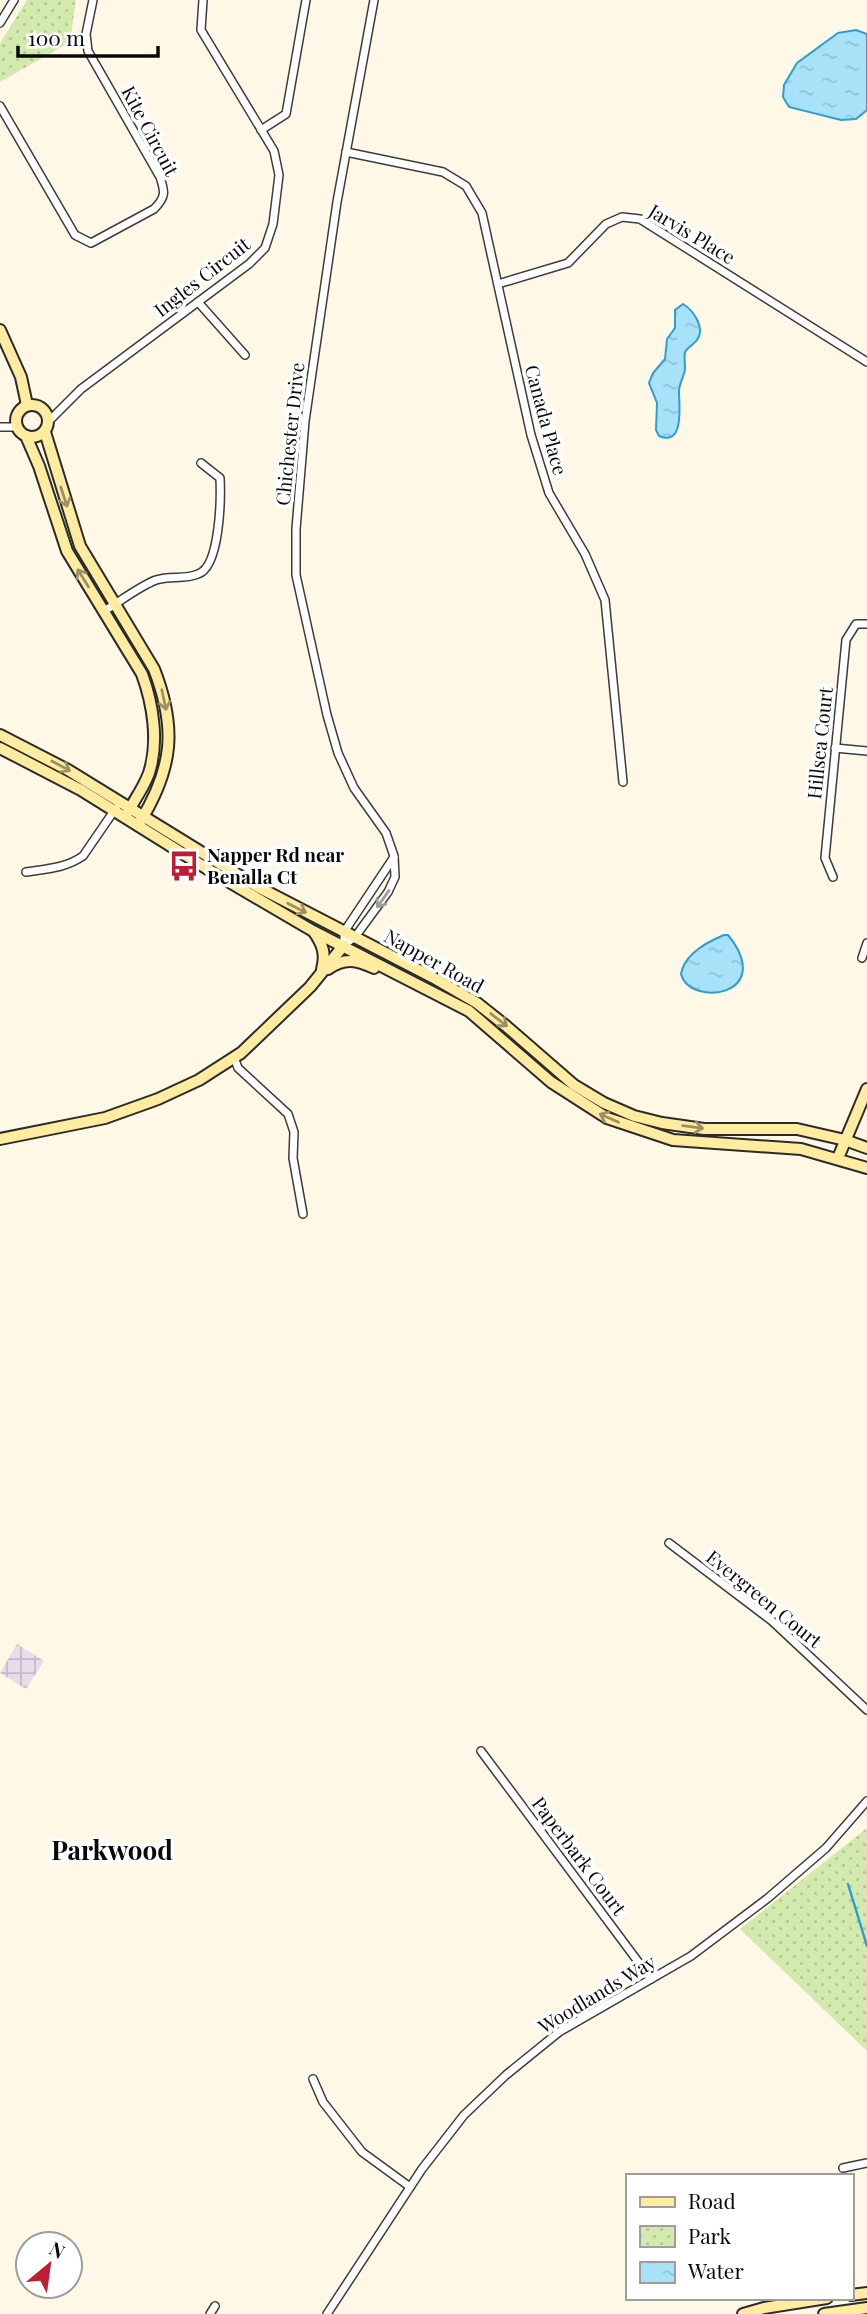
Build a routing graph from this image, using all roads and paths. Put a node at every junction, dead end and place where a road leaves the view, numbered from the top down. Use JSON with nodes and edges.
{"nodes":[{"id":1,"x":14,"y":0,"type":"edge"},
{"id":2,"x":93,"y":0,"type":"edge"},
{"id":3,"x":203,"y":0,"type":"edge"},
{"id":4,"x":306,"y":0,"type":"edge"},
{"id":5,"x":374,"y":0,"type":"edge"},
{"id":6,"x":0,"y":23,"type":"edge"},
{"id":7,"x":0,"y":106,"type":"edge"},
{"id":8,"x":261,"y":130,"type":"junction"},
{"id":9,"x":346,"y":152,"type":"junction"},
{"id":10,"x":498,"y":284,"type":"junction"},
{"id":11,"x":198,"y":302,"type":"junction"},
{"id":12,"x":0,"y":330,"type":"edge"},
{"id":13,"x":244,"y":355,"type":"dead end"},
{"id":14,"x":867,"y":362,"type":"edge"},
{"id":15,"x":27,"y":405,"type":"junction"},
{"id":16,"x":0,"y":427,"type":"edge"},
{"id":17,"x":17,"y":427,"type":"junction"},
{"id":18,"x":46,"y":427,"type":"junction"},
{"id":19,"x":26,"y":436,"type":"junction"},
{"id":20,"x":201,"y":463,"type":"dead end"},
{"id":21,"x":115,"y":604,"type":"junction"},
{"id":22,"x":104,"y":611,"type":"junction"},
{"id":23,"x":867,"y":624,"type":"edge"},
{"id":24,"x":0,"y":734,"type":"edge"},
{"id":25,"x":0,"y":748,"type":"edge"},
{"id":26,"x":835,"y":748,"type":"junction"},
{"id":27,"x":867,"y":751,"type":"edge"},
{"id":28,"x":622,"y":782,"type":"dead end"},
{"id":29,"x":122,"y":810,"type":"junction"},
{"id":30,"x":143,"y":816,"type":"junction"},
{"id":31,"x":137,"y":826,"type":"junction"},
{"id":32,"x":394,"y":856,"type":"junction"},
{"id":33,"x":26,"y":872,"type":"dead end"},
{"id":34,"x":832,"y":877,"type":"dead end"},
{"id":35,"x":313,"y":931,"type":"junction"},
{"id":36,"x":344,"y":932,"type":"junction"},
{"id":37,"x":355,"y":937,"type":"junction"},
{"id":38,"x":867,"y":943,"type":"edge"},
{"id":39,"x":344,"y":945,"type":"junction"},
{"id":40,"x":862,"y":958,"type":"dead end"},
{"id":41,"x":320,"y":975,"type":"junction"},
{"id":42,"x":423,"y":986,"type":"junction"},
{"id":43,"x":234,"y":1057,"type":"junction"},
{"id":44,"x":867,"y":1089,"type":"edge"},
{"id":45,"x":0,"y":1139,"type":"edge"},
{"id":46,"x":845,"y":1140,"type":"junction"},
{"id":47,"x":867,"y":1149,"type":"edge"},
{"id":48,"x":838,"y":1158,"type":"junction"},
{"id":49,"x":867,"y":1168,"type":"edge"},
{"id":50,"x":303,"y":1214,"type":"dead end"},
{"id":51,"x":668,"y":1543,"type":"dead end"},
{"id":52,"x":867,"y":1710,"type":"edge"},
{"id":53,"x":481,"y":1751,"type":"dead end"},
{"id":54,"x":867,"y":1801,"type":"edge"},
{"id":55,"x":651,"y":1979,"type":"junction"},
{"id":56,"x":313,"y":2079,"type":"dead end"},
{"id":57,"x":867,"y":2163,"type":"edge"},
{"id":58,"x":843,"y":2168,"type":"dead end"},
{"id":59,"x":410,"y":2188,"type":"junction"},
{"id":60,"x":858,"y":2294,"type":"edge"},
{"id":61,"x":814,"y":2300,"type":"edge"},
{"id":62,"x":215,"y":2306,"type":"dead end"},
{"id":63,"x":867,"y":2308,"type":"edge"},
{"id":64,"x":855,"y":2312,"type":"edge"},
{"id":65,"x":210,"y":2314,"type":"edge"},
{"id":66,"x":327,"y":2314,"type":"edge"},
{"id":67,"x":743,"y":2314,"type":"edge"},
{"id":68,"x":824,"y":2314,"type":"edge"}],
"edges":[{"from":1,"to":6,"type":"street"},
{"from":2,"to":7,"type":"street","name":"Kite Circuit"},
{"from":3,"to":8,"type":"street","name":"Ingles Circuit"},
{"from":4,"to":8,"type":"street"},
{"from":5,"to":9,"type":"street","name":"Chichester Drive"},
{"from":8,"to":11,"type":"street","name":"Ingles Circuit"},
{"from":9,"to":10,"type":"street","name":"Canada Place"},
{"from":9,"to":32,"type":"street","name":"Chichester Drive"},
{"from":10,"to":14,"type":"street","name":"Jarvis Place"},
{"from":10,"to":28,"type":"street","name":"Canada Place"},
{"from":11,"to":13,"type":"street"},
{"from":11,"to":18,"type":"street","name":"Ingles Circuit"},
{"from":12,"to":15,"type":"main road"},
{"from":15,"to":17,"type":"main road"},
{"from":15,"to":18,"type":"main road"},
{"from":16,"to":17,"type":"street"},
{"from":17,"to":19,"type":"main road"},
{"from":18,"to":19,"type":"main road"},
{"from":18,"to":21,"type":"main road","one_way":true},
{"from":22,"to":19,"type":"main road","one_way":true},
{"from":20,"to":21,"type":"street"},
{"from":21,"to":22,"type":"street"},
{"from":21,"to":30,"type":"main road","one_way":true},
{"from":22,"to":29,"type":"main road"},
{"from":23,"to":26,"type":"street","name":"Hillsea Court"},
{"from":24,"to":29,"type":"main road","name":"Napper Road","one_way":true},
{"from":25,"to":29,"type":"main road","name":"Napper Road"},
{"from":26,"to":27,"type":"street"},
{"from":26,"to":34,"type":"street","name":"Hillsea Court"},
{"from":29,"to":30,"type":"main road","name":"Napper Road"},
{"from":29,"to":31,"type":"main road","name":"Napper Road"},
{"from":29,"to":33,"type":"street"},
{"from":30,"to":31,"type":"main road"},
{"from":30,"to":36,"type":"main road","name":"Napper Road","one_way":true},
{"from":31,"to":35,"type":"main road","name":"Napper Road"},
{"from":32,"to":36,"type":"street"},
{"from":32,"to":37,"type":"street","one_way":true},
{"from":35,"to":39,"type":"main road","name":"Napper Road"},
{"from":35,"to":41,"type":"main road"},
{"from":36,"to":37,"type":"main road","name":"Napper Road"},
{"from":36,"to":39,"type":"street"},
{"from":37,"to":39,"type":"street"},
{"from":37,"to":46,"type":"main road","name":"Napper Road","one_way":true},
{"from":38,"to":40,"type":"street"},
{"from":39,"to":41,"type":"main road"},
{"from":39,"to":42,"type":"main road","name":"Napper Road"},
{"from":41,"to":42,"type":"main road"},
{"from":41,"to":43,"type":"main road"},
{"from":48,"to":42,"type":"main road","name":"Napper Road","one_way":true},
{"from":43,"to":45,"type":"main road"},
{"from":43,"to":50,"type":"street"},
{"from":44,"to":46,"type":"main road"},
{"from":46,"to":47,"type":"main road","name":"Napper Road"},
{"from":46,"to":48,"type":"main road"},
{"from":48,"to":49,"type":"main road","name":"Napper Road"},
{"from":51,"to":52,"type":"street","name":"Evergreen Court"},
{"from":53,"to":55,"type":"street","name":"Paperbark Court"},
{"from":54,"to":55,"type":"street","name":"Woodlands Way"},
{"from":55,"to":59,"type":"street","name":"Woodlands Way"},
{"from":56,"to":59,"type":"street"},
{"from":57,"to":58,"type":"street"},
{"from":59,"to":66,"type":"street","name":"Woodlands Way"},
{"from":60,"to":64,"type":"street"},
{"from":61,"to":67,"type":"main road"},
{"from":62,"to":65,"type":"street"},
{"from":63,"to":64,"type":"main road"},
{"from":64,"to":68,"type":"main road"}]}
